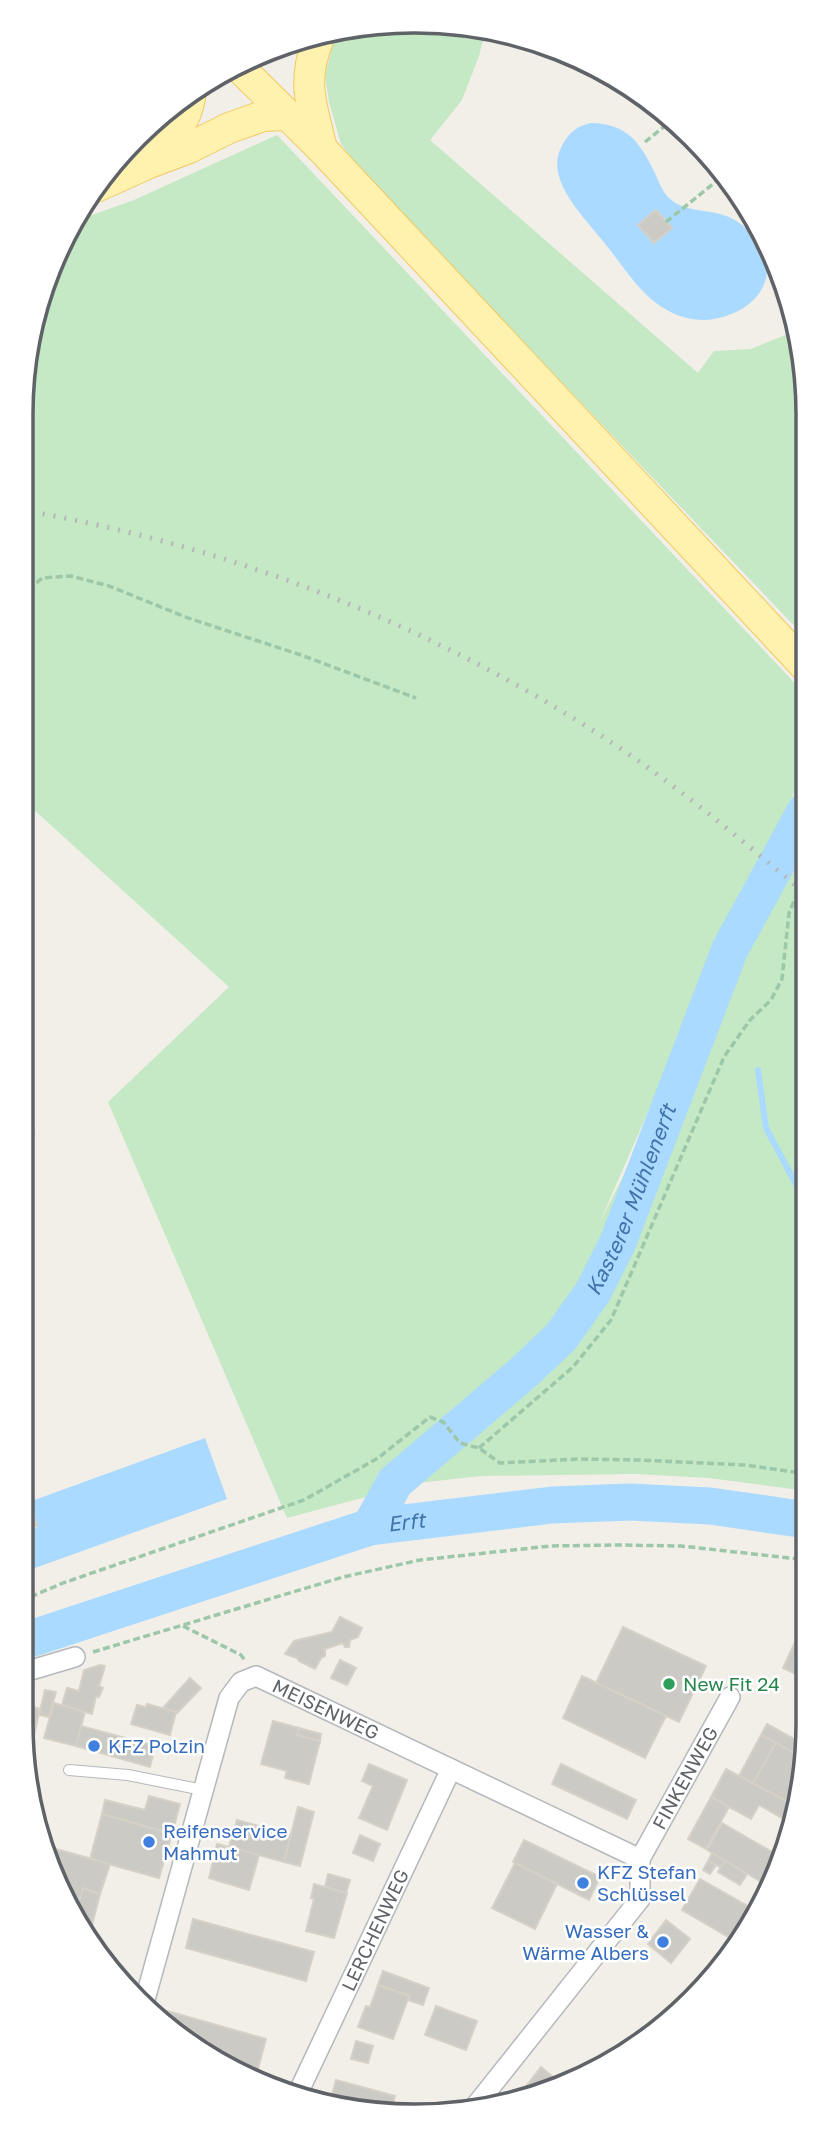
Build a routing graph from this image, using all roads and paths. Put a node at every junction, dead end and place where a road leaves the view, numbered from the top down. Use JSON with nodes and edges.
{"nodes":[{"id":1,"x":315,"y":46,"type":"edge"},
{"id":2,"x":245,"y":73,"type":"edge"},
{"id":3,"x":188,"y":108,"type":"edge"},
{"id":4,"x":287,"y":115,"type":"junction"},
{"id":5,"x":664,"y":126,"type":"edge"},
{"id":6,"x":645,"y":142,"type":"dead end"},
{"id":7,"x":322,"y":149,"type":"junction"},
{"id":8,"x":149,"y":163,"type":"junction"},
{"id":9,"x":115,"y":178,"type":"edge"},
{"id":10,"x":716,"y":181,"type":"edge"},
{"id":11,"x":666,"y":222,"type":"dead end"},
{"id":12,"x":33,"y":586,"type":"edge"},
{"id":13,"x":796,"y":656,"type":"edge"},
{"id":14,"x":416,"y":698,"type":"dead end"},
{"id":15,"x":796,"y":896,"type":"edge"},
{"id":16,"x":479,"y":1448,"type":"junction"},
{"id":17,"x":796,"y":1472,"type":"edge"},
{"id":18,"x":796,"y":1559,"type":"edge"},
{"id":19,"x":33,"y":1596,"type":"edge"},
{"id":20,"x":181,"y":1625,"type":"junction"},
{"id":21,"x":75,"y":1657,"type":"joint"},
{"id":22,"x":33,"y":1669,"type":"edge"},
{"id":23,"x":256,"y":1676,"type":"junction"},
{"id":24,"x":730,"y":1697,"type":"dead end"},
{"id":25,"x":451,"y":1769,"type":"junction"},
{"id":26,"x":69,"y":1770,"type":"dead end"},
{"id":27,"x":203,"y":1790,"type":"junction"},
{"id":28,"x":640,"y":1859,"type":"junction"},
{"id":29,"x":147,"y":1994,"type":"edge"},
{"id":30,"x":301,"y":2087,"type":"edge"},
{"id":31,"x":483,"y":2097,"type":"edge"}],
"edges":[{"from":1,"to":7,"type":"main road"},
{"from":2,"to":4,"type":"main road"},
{"from":3,"to":8,"type":"main road"},
{"from":4,"to":7,"type":"main road"},
{"from":4,"to":8,"type":"main road"},
{"from":5,"to":6,"type":"path"},
{"from":7,"to":13,"type":"main road"},
{"from":8,"to":9,"type":"main road"},
{"from":10,"to":11,"type":"path"},
{"from":12,"to":14,"type":"path"},
{"from":15,"to":16,"type":"path"},
{"from":16,"to":17,"type":"path"},
{"from":16,"to":19,"type":"path"},
{"from":18,"to":20,"type":"path"},
{"from":20,"to":21,"type":"path"},
{"from":20,"to":23,"type":"path"},
{"from":21,"to":22,"type":"street"},
{"from":23,"to":25,"type":"street","name":"MEISENWEG"},
{"from":23,"to":27,"type":"street","name":"MEISENWEG"},
{"from":24,"to":28,"type":"street","name":"FINKENWEG"},
{"from":25,"to":28,"type":"street","name":"MEISENWEG"},
{"from":25,"to":30,"type":"street","name":"LERCHENWEG"},
{"from":26,"to":27,"type":"lane"},
{"from":27,"to":29,"type":"street","name":"MEISENWEG"},
{"from":28,"to":31,"type":"street"}]}
